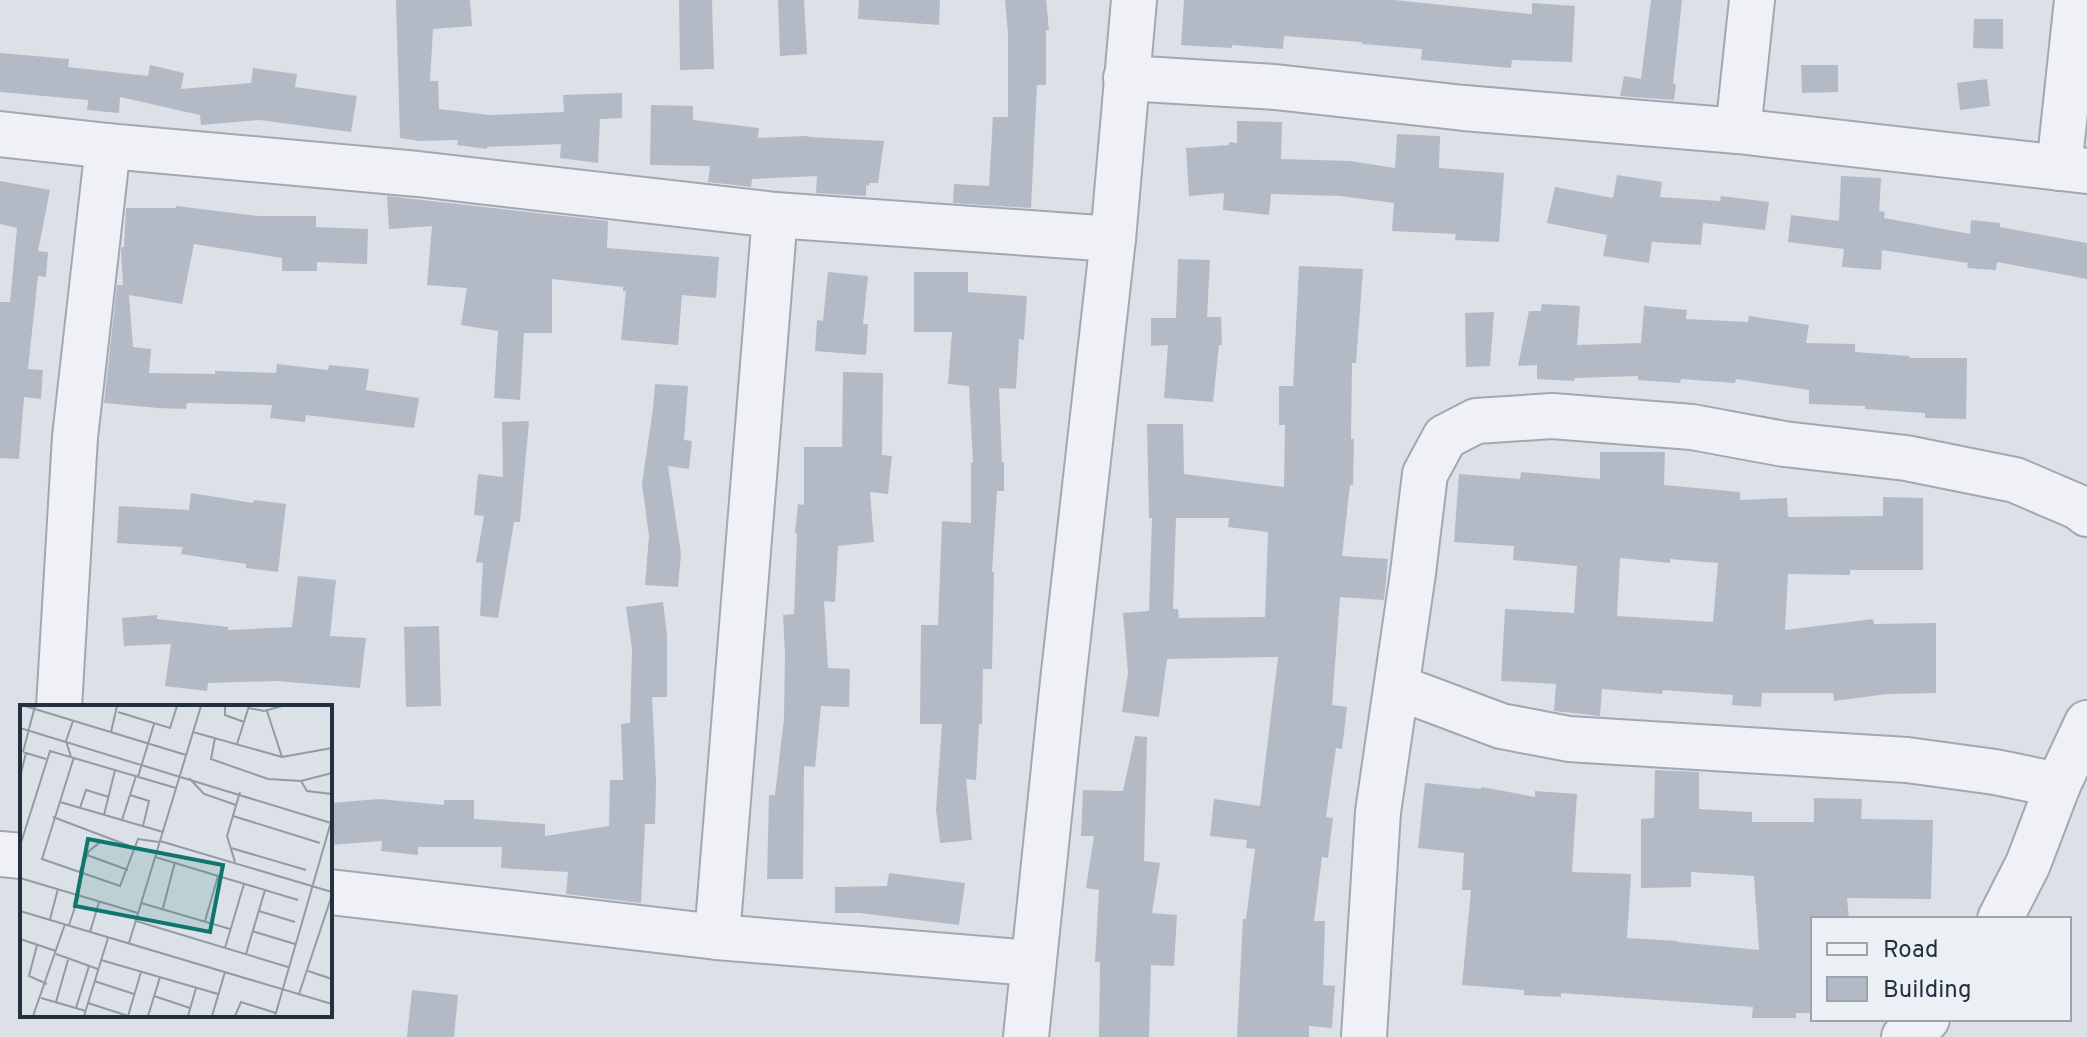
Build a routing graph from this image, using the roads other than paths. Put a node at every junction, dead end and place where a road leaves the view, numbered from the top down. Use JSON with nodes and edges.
{"nodes":[{"id":1,"x":1134,"y":0,"type":"edge"},
{"id":2,"x":1752,"y":0,"type":"edge"},
{"id":3,"x":2077,"y":0,"type":"edge"},
{"id":4,"x":1126,"y":78,"type":"junction"},
{"id":5,"x":1738,"y":131,"type":"junction"},
{"id":6,"x":0,"y":134,"type":"edge"},
{"id":7,"x":108,"y":146,"type":"junction"},
{"id":8,"x":2073,"y":169,"type":"edge"},
{"id":9,"x":775,"y":215,"type":"junction"},
{"id":10,"x":1113,"y":239,"type":"junction"},
{"id":11,"x":2087,"y":514,"type":"edge"},
{"id":12,"x":1397,"y":687,"type":"junction"},
{"id":13,"x":59,"y":705,"type":"edge"},
{"id":14,"x":2087,"y":723,"type":"edge"},
{"id":15,"x":2058,"y":785,"type":"junction"},
{"id":16,"x":0,"y":854,"type":"edge"},
{"id":17,"x":20,"y":856,"type":"edge"},
{"id":18,"x":332,"y":892,"type":"edge"},
{"id":19,"x":2001,"y":917,"type":"edge"},
{"id":20,"x":717,"y":937,"type":"junction"},
{"id":21,"x":1032,"y":963,"type":"junction"},
{"id":22,"x":1925,"y":1021,"type":"edge"},
{"id":23,"x":1026,"y":1037,"type":"edge"},
{"id":24,"x":1364,"y":1037,"type":"edge"},
{"id":25,"x":1904,"y":1037,"type":"edge"}],
"edges":[{"from":1,"to":4,"type":"street"},
{"from":2,"to":5,"type":"street"},
{"from":3,"to":8,"type":"street"},
{"from":4,"to":5,"type":"street"},
{"from":4,"to":10,"type":"street"},
{"from":5,"to":8,"type":"street"},
{"from":6,"to":7,"type":"street"},
{"from":7,"to":9,"type":"street"},
{"from":7,"to":13,"type":"street"},
{"from":9,"to":10,"type":"street"},
{"from":9,"to":20,"type":"street"},
{"from":10,"to":21,"type":"street"},
{"from":11,"to":12,"type":"street"},
{"from":12,"to":15,"type":"street"},
{"from":12,"to":24,"type":"street"},
{"from":14,"to":15,"type":"street"},
{"from":15,"to":19,"type":"street"},
{"from":16,"to":17,"type":"street"},
{"from":18,"to":20,"type":"street"},
{"from":20,"to":21,"type":"street"},
{"from":21,"to":23,"type":"street"},
{"from":22,"to":25,"type":"street"}]}
